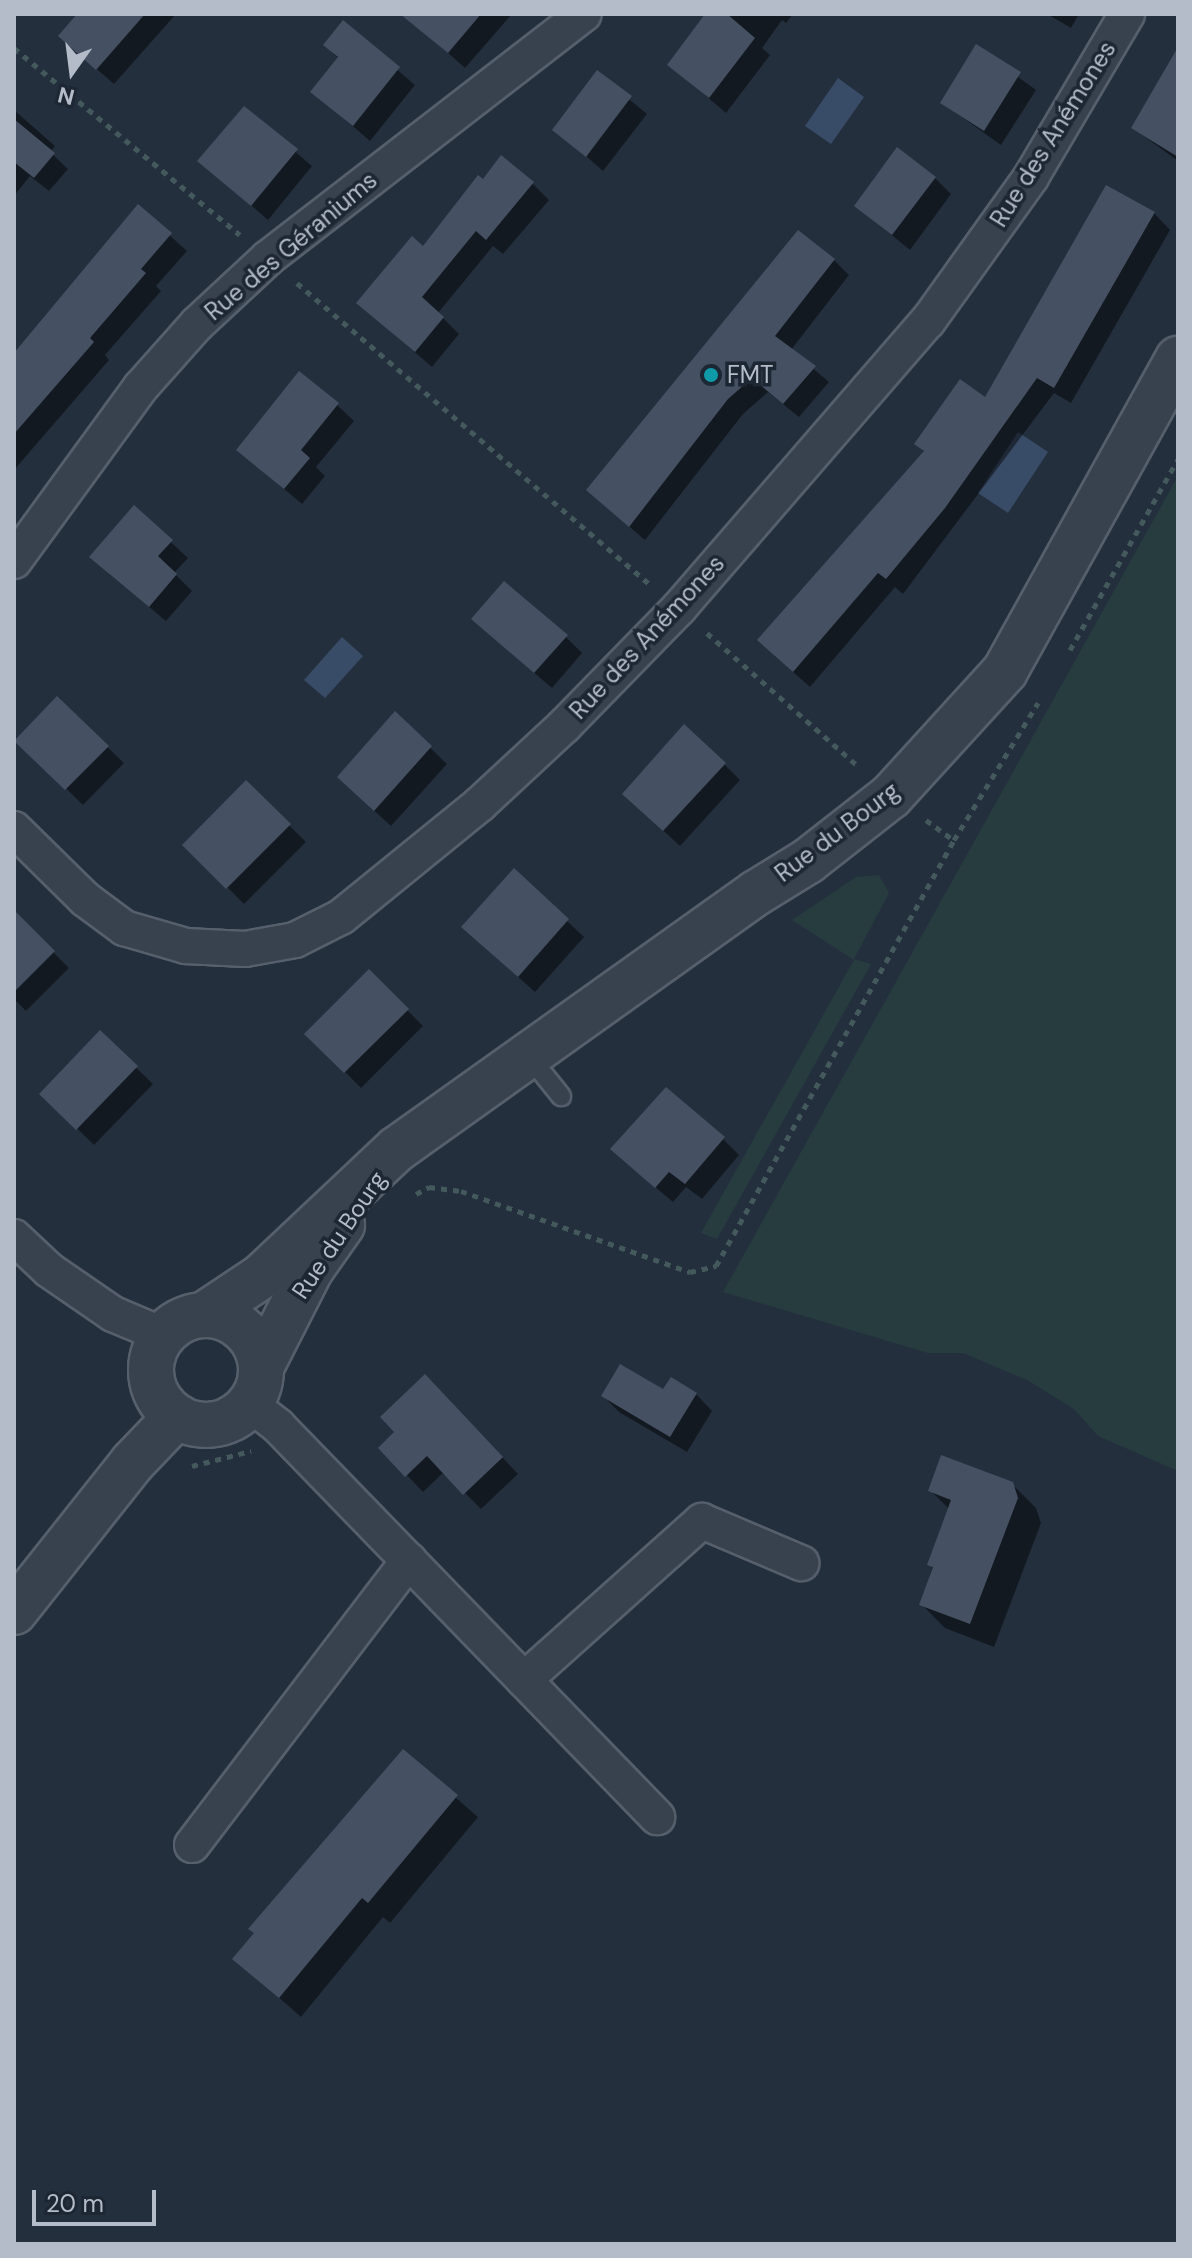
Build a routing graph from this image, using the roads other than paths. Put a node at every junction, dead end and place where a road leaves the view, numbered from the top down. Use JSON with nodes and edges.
{"nodes":[{"id":1,"x":584,"y":14,"type":"edge"},
{"id":2,"x":1127,"y":14,"type":"edge"},
{"id":3,"x":1178,"y":359,"type":"edge"},
{"id":4,"x":14,"y":561,"type":"edge"},
{"id":5,"x":14,"y":829,"type":"edge"},
{"id":6,"x":528,"y":1055,"type":"junction"},
{"id":7,"x":561,"y":1096,"type":"dead end"},
{"id":8,"x":397,"y":1149,"type":"junction"},
{"id":9,"x":14,"y":1237,"type":"edge"},
{"id":10,"x":205,"y":1314,"type":"junction"},
{"id":11,"x":163,"y":1335,"type":"junction"},
{"id":12,"x":264,"y":1398,"type":"junction"},
{"id":13,"x":176,"y":1417,"type":"junction"},
{"id":14,"x":409,"y":1560,"type":"junction"},
{"id":15,"x":801,"y":1563,"type":"dead end"},
{"id":16,"x":14,"y":1612,"type":"edge"},
{"id":17,"x":524,"y":1680,"type":"junction"},
{"id":18,"x":657,"y":1817,"type":"dead end"},
{"id":19,"x":192,"y":1845,"type":"dead end"}],
"edges":[{"from":1,"to":4,"type":"street","name":"Rue des Géraniums"},
{"from":2,"to":5,"type":"street","name":"Rue des Anémones"},
{"from":3,"to":6,"type":"street","name":"Rue du Bourg"},
{"from":6,"to":7,"type":"lane"},
{"from":6,"to":8,"type":"street","name":"Rue du Bourg"},
{"from":8,"to":10,"type":"street","name":"Rue du Bourg"},
{"from":8,"to":12,"type":"street","name":"Rue du Bourg"},
{"from":9,"to":11,"type":"street"},
{"from":10,"to":11,"type":"street"},
{"from":10,"to":12,"type":"street"},
{"from":11,"to":13,"type":"street"},
{"from":12,"to":13,"type":"street"},
{"from":12,"to":14,"type":"street"},
{"from":13,"to":16,"type":"street"},
{"from":14,"to":17,"type":"street"},
{"from":14,"to":19,"type":"street"},
{"from":15,"to":17,"type":"street"},
{"from":17,"to":18,"type":"street"}]}
